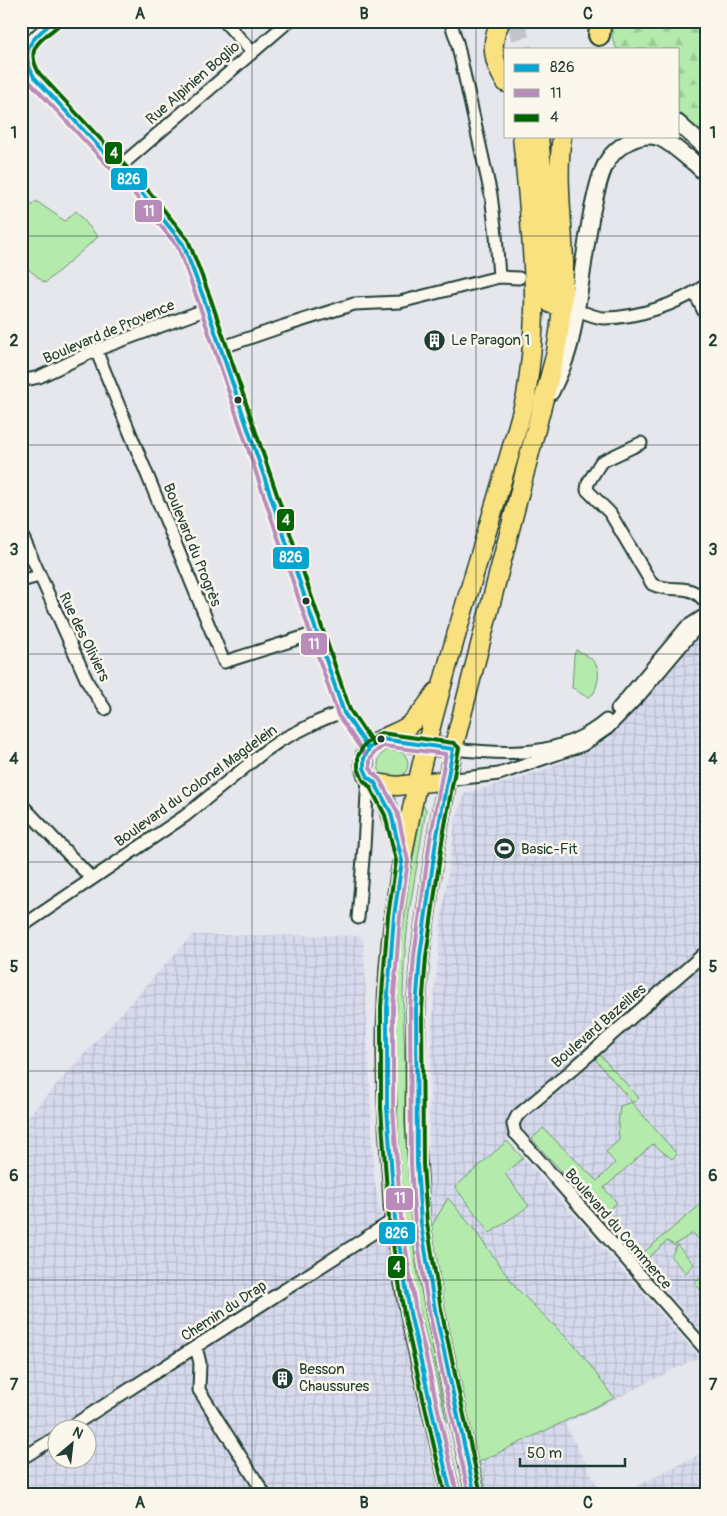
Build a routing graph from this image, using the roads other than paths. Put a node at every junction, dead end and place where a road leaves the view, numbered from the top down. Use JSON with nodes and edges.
{"nodes":[{"id":1,"x":54,"y":21,"type":"edge"},
{"id":2,"x":224,"y":21,"type":"edge"},
{"id":3,"x":289,"y":21,"type":"edge"},
{"id":4,"x":450,"y":21,"type":"edge"},
{"id":5,"x":499,"y":23,"type":"edge"},
{"id":6,"x":252,"y":52,"type":"junction"},
{"id":7,"x":23,"y":60,"type":"edge"},
{"id":8,"x":504,"y":80,"type":"edge"},
{"id":9,"x":680,"y":125,"type":"edge"},
{"id":10,"x":522,"y":138,"type":"edge"},
{"id":11,"x":539,"y":138,"type":"edge"},
{"id":12,"x":562,"y":138,"type":"edge"},
{"id":13,"x":643,"y":138,"type":"edge"},
{"id":14,"x":658,"y":138,"type":"edge"},
{"id":15,"x":670,"y":138,"type":"edge"},
{"id":16,"x":706,"y":148,"type":"edge"},
{"id":17,"x":694,"y":164,"type":"junction"},
{"id":18,"x":118,"y":168,"type":"junction"},
{"id":19,"x":706,"y":174,"type":"edge"},
{"id":20,"x":499,"y":276,"type":"junction"},
{"id":21,"x":519,"y":278,"type":"dead end"},
{"id":22,"x":706,"y":285,"type":"edge"},
{"id":23,"x":694,"y":292,"type":"junction"},
{"id":24,"x":207,"y":309,"type":"junction"},
{"id":25,"x":585,"y":313,"type":"dead end"},
{"id":26,"x":706,"y":316,"type":"edge"},
{"id":27,"x":220,"y":348,"type":"junction"},
{"id":28,"x":96,"y":350,"type":"junction"},
{"id":29,"x":21,"y":381,"type":"edge"},
{"id":30,"x":543,"y":407,"type":"junction"},
{"id":31,"x":642,"y":443,"type":"dead end"},
{"id":32,"x":21,"y":534,"type":"edge"},
{"id":33,"x":39,"y":576,"type":"junction"},
{"id":34,"x":21,"y":581,"type":"edge"},
{"id":35,"x":706,"y":603,"type":"edge"},
{"id":36,"x":706,"y":614,"type":"edge"},
{"id":37,"x":706,"y":621,"type":"edge"},
{"id":38,"x":316,"y":633,"type":"junction"},
{"id":39,"x":444,"y":679,"type":"junction"},
{"id":40,"x":105,"y":709,"type":"dead end"},
{"id":41,"x":344,"y":713,"type":"junction"},
{"id":42,"x":375,"y":744,"type":"junction"},
{"id":43,"x":427,"y":746,"type":"junction"},
{"id":44,"x":453,"y":749,"type":"junction"},
{"id":45,"x":372,"y":780,"type":"junction"},
{"id":46,"x":447,"y":780,"type":"junction"},
{"id":47,"x":419,"y":782,"type":"junction"},
{"id":48,"x":21,"y":804,"type":"edge"},
{"id":49,"x":402,"y":861,"type":"junction"},
{"id":50,"x":92,"y":879,"type":"junction"},
{"id":51,"x":358,"y":918,"type":"dead end"},
{"id":52,"x":21,"y":927,"type":"edge"},
{"id":53,"x":706,"y":952,"type":"edge"},
{"id":54,"x":513,"y":1124,"type":"joint"},
{"id":55,"x":394,"y":1219,"type":"junction"},
{"id":56,"x":196,"y":1347,"type":"junction"},
{"id":57,"x":706,"y":1350,"type":"edge"},
{"id":58,"x":85,"y":1418,"type":"edge"},
{"id":59,"x":48,"y":1442,"type":"edge"},
{"id":60,"x":21,"y":1459,"type":"edge"},
{"id":61,"x":265,"y":1495,"type":"edge"},
{"id":62,"x":452,"y":1495,"type":"edge"},
{"id":63,"x":474,"y":1495,"type":"edge"}],
"edges":[{"from":1,"to":7,"type":"street"},
{"from":2,"to":6,"type":"street"},
{"from":3,"to":6,"type":"street","name":"Rue Alpinien Boglio"},
{"from":4,"to":20,"type":"street"},
{"from":5,"to":8,"type":"main road"},
{"from":6,"to":18,"type":"street","name":"Rue Alpinien Boglio"},
{"from":7,"to":18,"type":"street"},
{"from":9,"to":16,"type":"street"},
{"from":10,"to":39,"type":"main road"},
{"from":11,"to":30,"type":"main road"},
{"from":12,"to":30,"type":"main road"},
{"from":13,"to":30,"type":"street"},
{"from":14,"to":17,"type":"street"},
{"from":15,"to":17,"type":"street"},
{"from":17,"to":19,"type":"street"},
{"from":18,"to":24,"type":"street"},
{"from":20,"to":21,"type":"street"},
{"from":20,"to":27,"type":"street"},
{"from":22,"to":23,"type":"street"},
{"from":23,"to":25,"type":"street"},
{"from":23,"to":26,"type":"street"},
{"from":24,"to":27,"type":"street"},
{"from":24,"to":28,"type":"street","name":"Boulevard de Provence"},
{"from":27,"to":38,"type":"street"},
{"from":28,"to":29,"type":"street","name":"Boulevard de Provence"},
{"from":28,"to":38,"type":"street","name":"Boulevard du Progrès"},
{"from":30,"to":44,"type":"main road"},
{"from":31,"to":35,"type":"street"},
{"from":32,"to":33,"type":"street","name":"Rue des Oliviers"},
{"from":33,"to":34,"type":"street"},
{"from":33,"to":40,"type":"street","name":"Rue des Oliviers"},
{"from":36,"to":44,"type":"street"},
{"from":37,"to":46,"type":"street"},
{"from":38,"to":41,"type":"street"},
{"from":39,"to":42,"type":"main road"},
{"from":39,"to":43,"type":"main road"},
{"from":41,"to":42,"type":"street"},
{"from":41,"to":50,"type":"street","name":"Boulevard du Colonel Magdelein"},
{"from":42,"to":43,"type":"main road"},
{"from":42,"to":45,"type":"main road"},
{"from":43,"to":44,"type":"main road"},
{"from":43,"to":47,"type":"main road"},
{"from":44,"to":46,"type":"main road"},
{"from":45,"to":47,"type":"main road"},
{"from":45,"to":49,"type":"main road"},
{"from":45,"to":51,"type":"street"},
{"from":46,"to":47,"type":"main road"},
{"from":46,"to":63,"type":"main road"},
{"from":47,"to":49,"type":"main road"},
{"from":48,"to":50,"type":"street"},
{"from":49,"to":55,"type":"main road"},
{"from":50,"to":52,"type":"street","name":"Boulevard du Colonel Magdelein"},
{"from":53,"to":54,"type":"street","name":"Boulevard Bazeilles"},
{"from":54,"to":57,"type":"street","name":"Boulevard du Commerce"},
{"from":55,"to":56,"type":"street","name":"Chemin du Drap"},
{"from":55,"to":62,"type":"main road"},
{"from":56,"to":58,"type":"street","name":"Chemin du Drap"},
{"from":56,"to":61,"type":"street"},
{"from":59,"to":60,"type":"street"}]}
